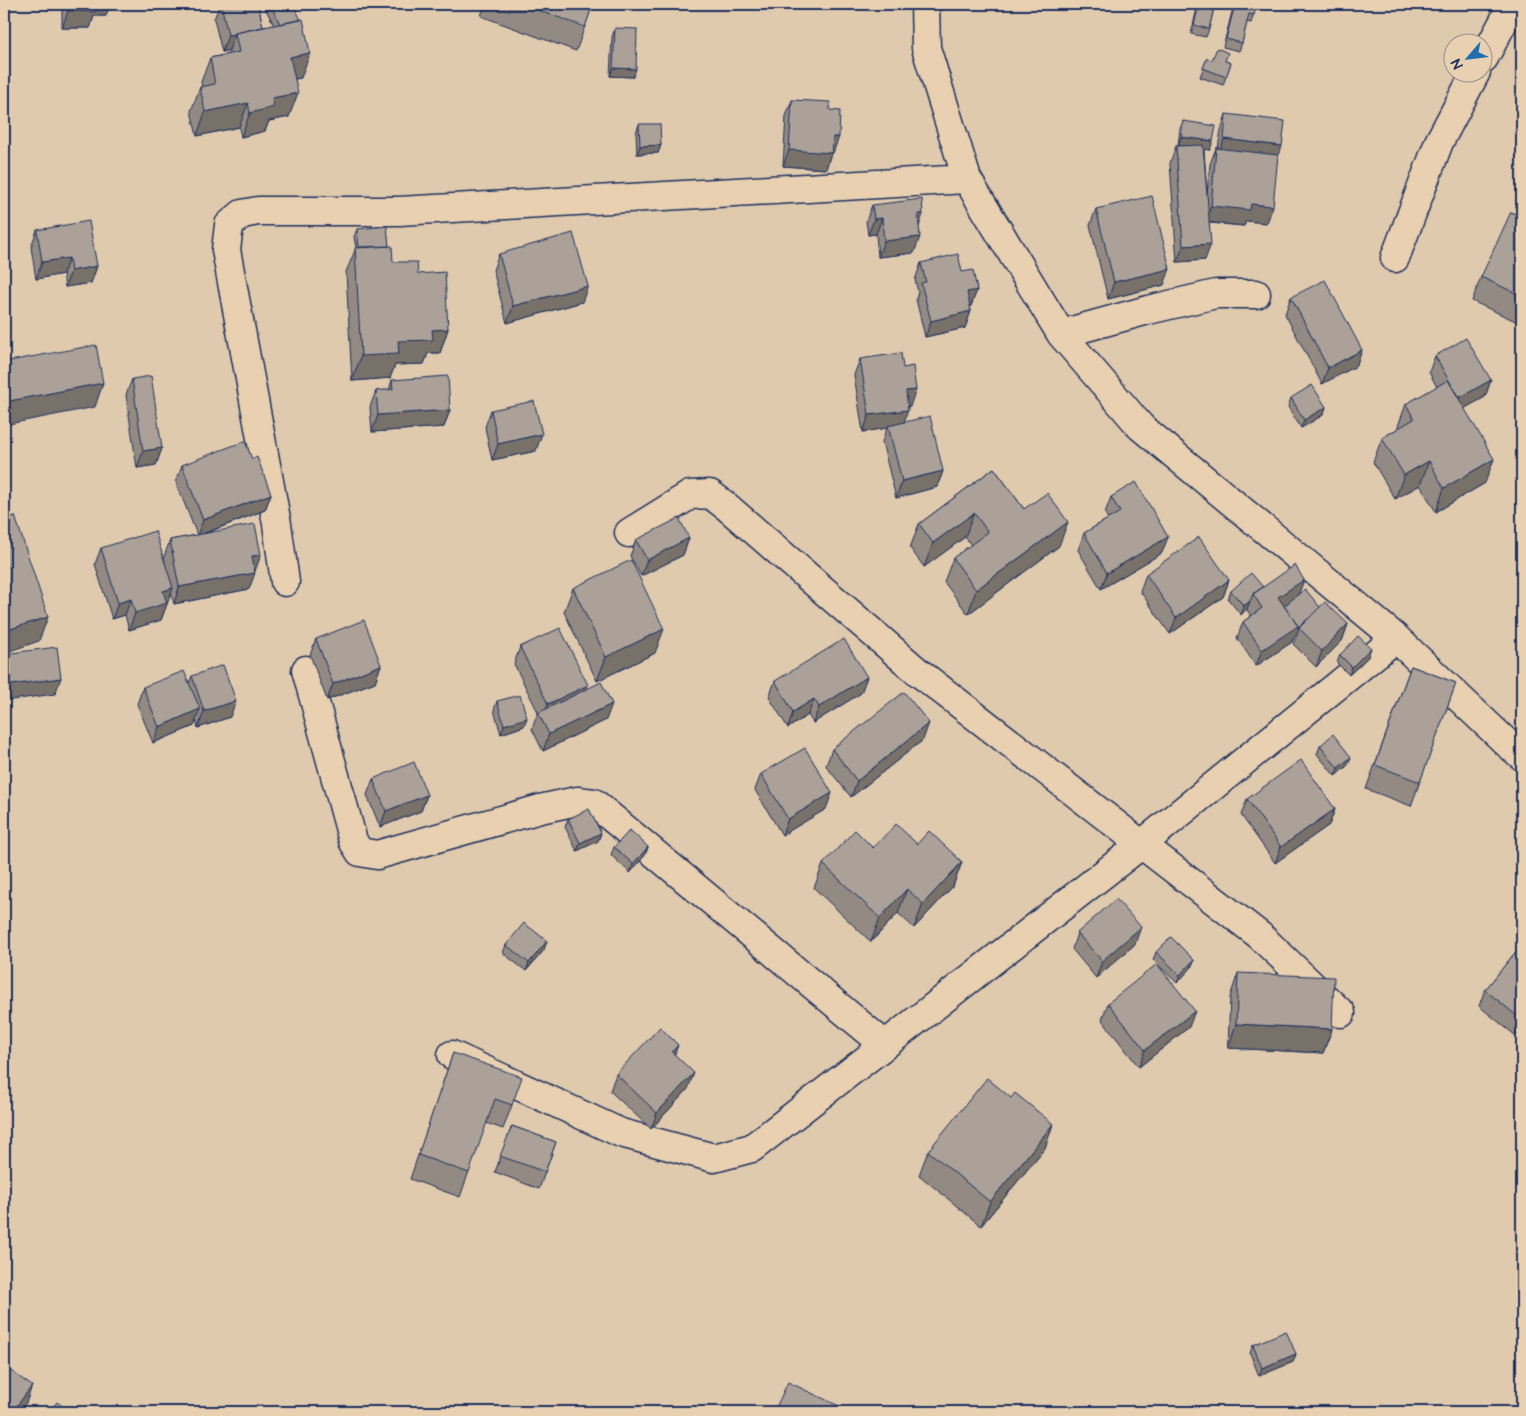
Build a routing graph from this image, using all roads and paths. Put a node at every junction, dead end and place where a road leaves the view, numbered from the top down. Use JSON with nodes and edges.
{"nodes":[{"id":1,"x":925,"y":4,"type":"edge"},
{"id":2,"x":1513,"y":4,"type":"edge"},
{"id":3,"x":1494,"y":39,"type":"edge"},
{"id":4,"x":1471,"y":82,"type":"edge"},
{"id":5,"x":968,"y":179,"type":"junction"},
{"id":6,"x":1395,"y":258,"type":"dead end"},
{"id":7,"x":1256,"y":294,"type":"dead end"},
{"id":8,"x":1062,"y":334,"type":"junction"},
{"id":9,"x":628,"y":533,"type":"dead end"},
{"id":10,"x":285,"y":582,"type":"dead end"},
{"id":11,"x":1396,"y":638,"type":"junction"},
{"id":12,"x":306,"y":670,"type":"dead end"},
{"id":13,"x":1522,"y":756,"type":"edge"},
{"id":14,"x":1142,"y":844,"type":"junction"},
{"id":15,"x":1341,"y":1013,"type":"dead end"},
{"id":16,"x":885,"y":1045,"type":"junction"},
{"id":17,"x":452,"y":1055,"type":"edge"}],
"edges":[{"from":1,"to":5,"type":"street"},
{"from":2,"to":3,"type":"street"},
{"from":4,"to":6,"type":"street"},
{"from":5,"to":8,"type":"street"},
{"from":5,"to":10,"type":"street"},
{"from":7,"to":8,"type":"street"},
{"from":8,"to":11,"type":"street"},
{"from":9,"to":14,"type":"street"},
{"from":11,"to":13,"type":"street"},
{"from":11,"to":14,"type":"street"},
{"from":12,"to":16,"type":"street"},
{"from":14,"to":15,"type":"street"},
{"from":14,"to":16,"type":"street"},
{"from":16,"to":17,"type":"street"}]}
